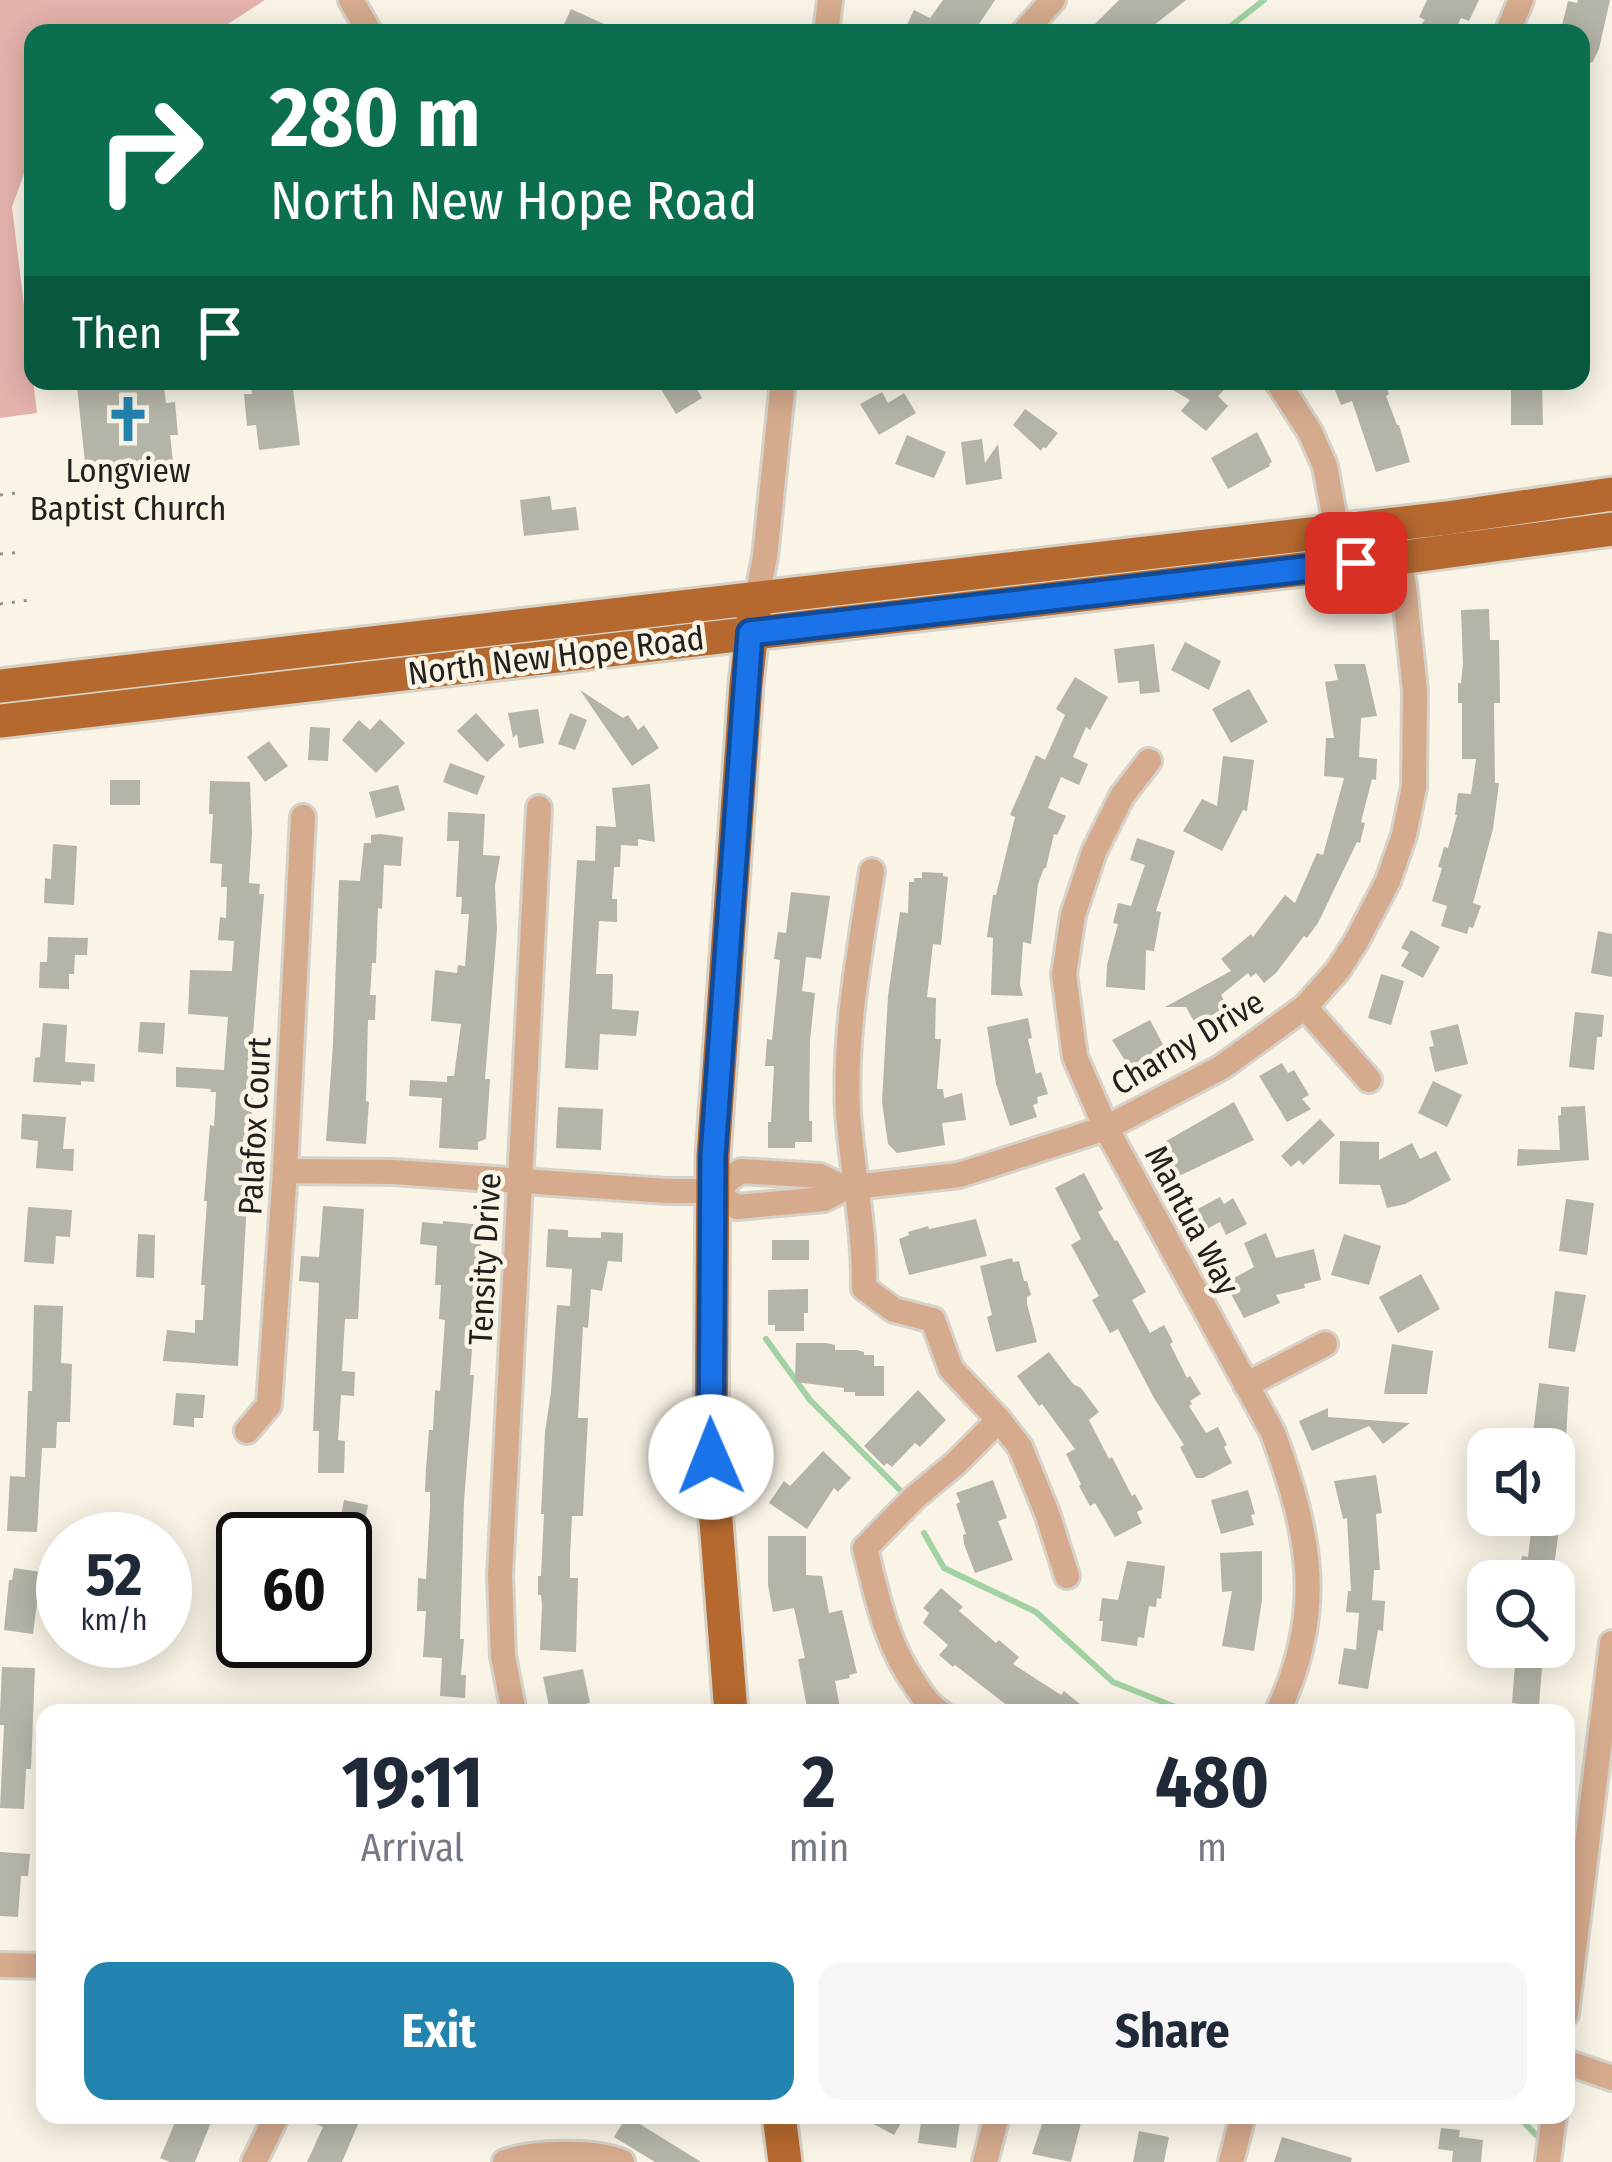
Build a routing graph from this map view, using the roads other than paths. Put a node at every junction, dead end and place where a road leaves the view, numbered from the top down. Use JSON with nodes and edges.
{"nodes":[{"id":1,"x":1053,"y":0,"type":"edge"},
{"id":2,"x":1031,"y":24,"type":"edge"},
{"id":3,"x":782,"y":390,"type":"edge"},
{"id":4,"x":1284,"y":390,"type":"edge"},
{"id":5,"x":1612,"y":494,"type":"edge"},
{"id":6,"x":1612,"y":529,"type":"edge"},
{"id":7,"x":1337,"y":531,"type":"junction"},
{"id":8,"x":1398,"y":558,"type":"junction"},
{"id":9,"x":757,"y":597,"type":"junction"},
{"id":10,"x":750,"y":633,"type":"junction"},
{"id":11,"x":0,"y":686,"type":"edge"},
{"id":12,"x":0,"y":721,"type":"edge"},
{"id":13,"x":1149,"y":761,"type":"dead end"},
{"id":14,"x":539,"y":808,"type":"dead end"},
{"id":15,"x":303,"y":818,"type":"dead end"},
{"id":16,"x":872,"y":871,"type":"dead end"},
{"id":17,"x":1305,"y":1007,"type":"junction"},
{"id":18,"x":1369,"y":1080,"type":"dead end"},
{"id":19,"x":1106,"y":1128,"type":"junction"},
{"id":20,"x":285,"y":1171,"type":"junction"},
{"id":21,"x":521,"y":1181,"type":"junction"},
{"id":22,"x":852,"y":1188,"type":"junction"},
{"id":23,"x":712,"y":1191,"type":"junction"},
{"id":24,"x":1325,"y":1344,"type":"dead end"},
{"id":25,"x":1246,"y":1385,"type":"junction"},
{"id":26,"x":999,"y":1420,"type":"junction"},
{"id":27,"x":247,"y":1431,"type":"dead end"},
{"id":28,"x":1067,"y":1576,"type":"dead end"},
{"id":29,"x":1612,"y":1643,"type":"edge"},
{"id":30,"x":512,"y":1704,"type":"edge"},
{"id":31,"x":730,"y":1704,"type":"edge"},
{"id":32,"x":928,"y":1704,"type":"edge"},
{"id":33,"x":1280,"y":1704,"type":"edge"},
{"id":34,"x":1575,"y":1941,"type":"edge"},
{"id":35,"x":0,"y":1965,"type":"edge"},
{"id":36,"x":36,"y":1966,"type":"edge"},
{"id":37,"x":1575,"y":2065,"type":"edge"},
{"id":38,"x":1612,"y":2078,"type":"edge"},
{"id":39,"x":273,"y":2124,"type":"edge"},
{"id":40,"x":780,"y":2124,"type":"edge"},
{"id":41,"x":996,"y":2124,"type":"edge"},
{"id":42,"x":1241,"y":2124,"type":"edge"},
{"id":43,"x":1553,"y":2124,"type":"edge"},
{"id":44,"x":254,"y":2162,"type":"edge"},
{"id":45,"x":505,"y":2162,"type":"edge"},
{"id":46,"x":622,"y":2162,"type":"edge"},
{"id":47,"x":784,"y":2162,"type":"edge"},
{"id":48,"x":985,"y":2162,"type":"edge"},
{"id":49,"x":1231,"y":2162,"type":"edge"},
{"id":50,"x":1548,"y":2162,"type":"edge"}],
"edges":[{"from":1,"to":2,"type":"street"},
{"from":3,"to":9,"type":"street"},
{"from":4,"to":7,"type":"street"},
{"from":5,"to":7,"type":"main road","name":"North New Hope Road"},
{"from":6,"to":8,"type":"main road","name":"North New Hope Road"},
{"from":7,"to":9,"type":"main road","name":"North New Hope Road"},
{"from":8,"to":10,"type":"main road","name":"North New Hope Road"},
{"from":8,"to":17,"type":"street","name":"Charny Drive"},
{"from":9,"to":10,"type":"main road"},
{"from":9,"to":11,"type":"main road","name":"North New Hope Road"},
{"from":10,"to":12,"type":"main road","name":"North New Hope Road"},
{"from":10,"to":23,"type":"main road"},
{"from":13,"to":19,"type":"street","name":"Mantua Way"},
{"from":14,"to":21,"type":"street","name":"Tensity Drive"},
{"from":15,"to":20,"type":"street","name":"Palafox Court"},
{"from":16,"to":22,"type":"street"},
{"from":17,"to":18,"type":"street"},
{"from":17,"to":19,"type":"street","name":"Charny Drive"},
{"from":19,"to":22,"type":"street","name":"Charny Drive"},
{"from":19,"to":25,"type":"street","name":"Mantua Way"},
{"from":20,"to":21,"type":"street","name":"Charny Drive"},
{"from":20,"to":27,"type":"street","name":"Palafox Court"},
{"from":21,"to":23,"type":"street","name":"Charny Drive"},
{"from":21,"to":30,"type":"street","name":"Tensity Drive"},
{"from":22,"to":23,"type":"street","name":"Charny Drive"},
{"from":22,"to":26,"type":"street"},
{"from":23,"to":31,"type":"main road"},
{"from":24,"to":25,"type":"street"},
{"from":25,"to":33,"type":"street","name":"Mantua Way"},
{"from":26,"to":28,"type":"street"},
{"from":26,"to":32,"type":"street"},
{"from":29,"to":34,"type":"street"},
{"from":35,"to":36,"type":"street"},
{"from":37,"to":38,"type":"street"},
{"from":39,"to":44,"type":"street"},
{"from":40,"to":47,"type":"main road"},
{"from":41,"to":48,"type":"street"},
{"from":42,"to":49,"type":"street"},
{"from":43,"to":50,"type":"street"},
{"from":45,"to":46,"type":"street"}]}
